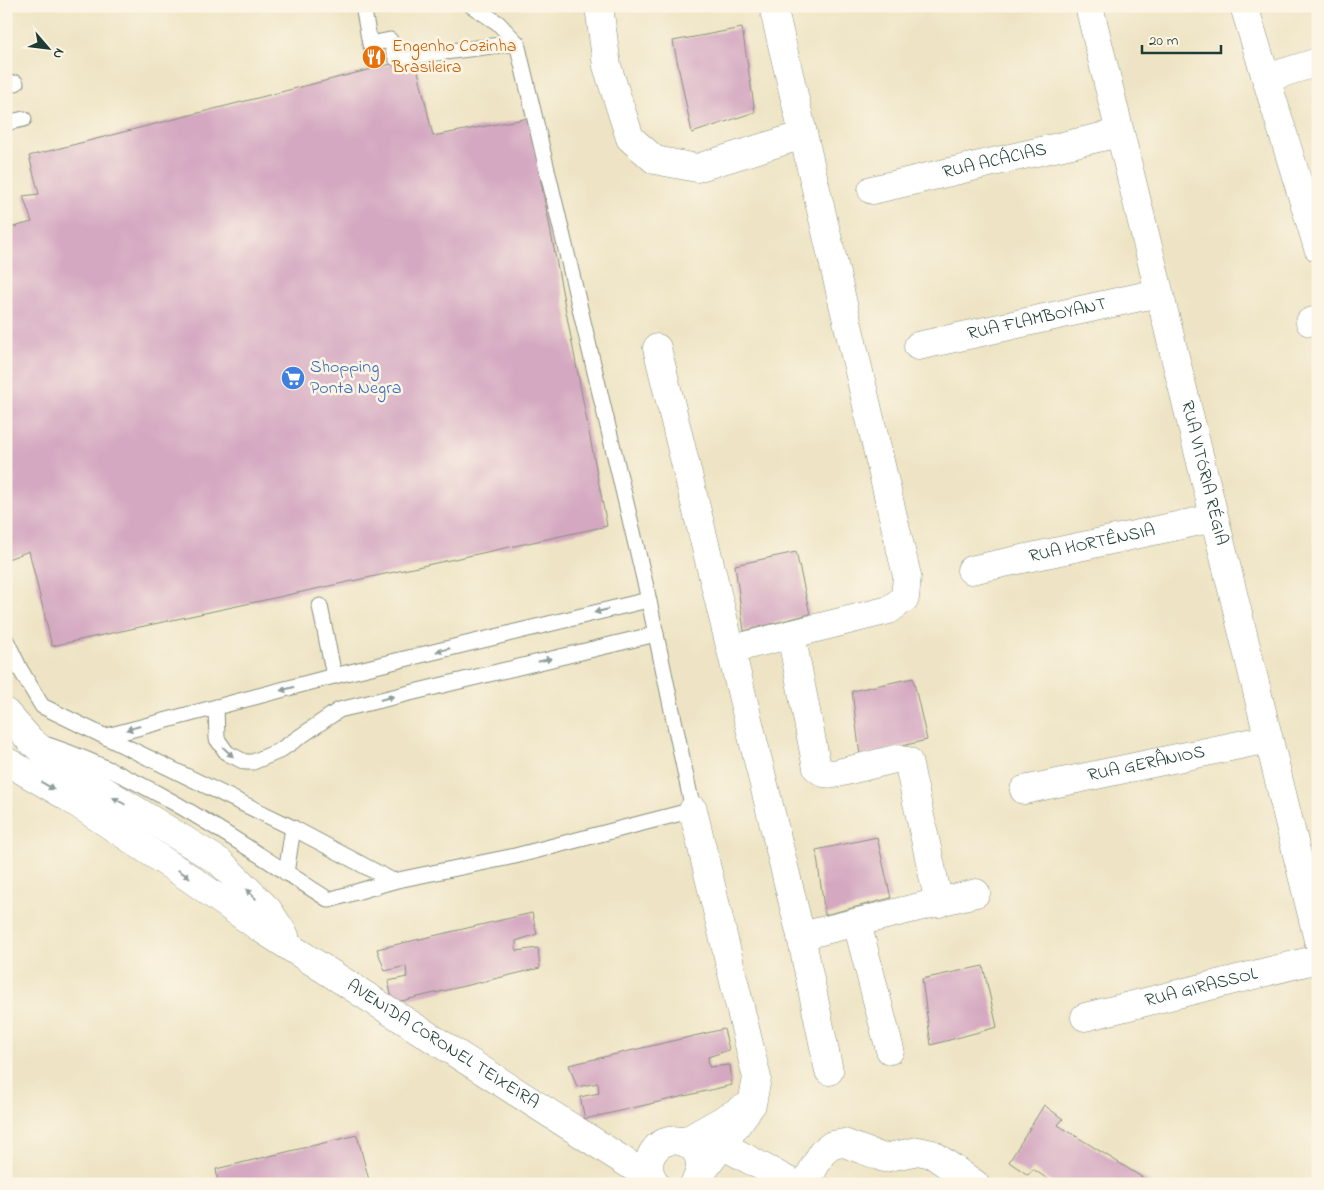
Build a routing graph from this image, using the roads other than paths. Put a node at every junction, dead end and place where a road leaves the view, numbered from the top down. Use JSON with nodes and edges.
{"nodes":[{"id":1,"x":363,"y":6,"type":"edge"},
{"id":2,"x":472,"y":6,"type":"edge"},
{"id":3,"x":599,"y":6,"type":"edge"},
{"id":4,"x":773,"y":6,"type":"edge"},
{"id":5,"x":1089,"y":6,"type":"edge"},
{"id":6,"x":1244,"y":6,"type":"edge"},
{"id":7,"x":517,"y":42,"type":"junction"},
{"id":8,"x":1318,"y":62,"type":"edge"},
{"id":9,"x":1266,"y":78,"type":"junction"},
{"id":10,"x":24,"y":119,"type":"dead end"},
{"id":11,"x":6,"y":123,"type":"edge"},
{"id":12,"x":1119,"y":133,"type":"junction"},
{"id":13,"x":803,"y":136,"type":"junction"},
{"id":14,"x":872,"y":190,"type":"dead end"},
{"id":15,"x":1318,"y":248,"type":"edge"},
{"id":16,"x":1158,"y":293,"type":"junction"},
{"id":17,"x":918,"y":346,"type":"dead end"},
{"id":18,"x":656,"y":348,"type":"dead end"},
{"id":19,"x":1214,"y":518,"type":"junction"},
{"id":20,"x":971,"y":570,"type":"dead end"},
{"id":21,"x":648,"y":600,"type":"junction"},
{"id":22,"x":320,"y":606,"type":"dead end"},
{"id":23,"x":656,"y":634,"type":"junction"},
{"id":24,"x":791,"y":634,"type":"junction"},
{"id":25,"x":6,"y":640,"type":"edge"},
{"id":26,"x":732,"y":649,"type":"junction"},
{"id":27,"x":334,"y":676,"type":"junction"},
{"id":28,"x":216,"y":707,"type":"junction"},
{"id":29,"x":6,"y":713,"type":"edge"},
{"id":30,"x":107,"y":736,"type":"junction"},
{"id":31,"x":1268,"y":738,"type":"junction"},
{"id":32,"x":30,"y":740,"type":"junction"},
{"id":33,"x":6,"y":761,"type":"edge"},
{"id":34,"x":1024,"y":790,"type":"dead end"},
{"id":35,"x":693,"y":810,"type":"junction"},
{"id":36,"x":293,"y":828,"type":"junction"},
{"id":37,"x":286,"y":873,"type":"junction"},
{"id":38,"x":394,"y":881,"type":"junction"},
{"id":39,"x":976,"y":893,"type":"dead end"},
{"id":40,"x":939,"y":903,"type":"junction"},
{"id":41,"x":857,"y":924,"type":"junction"},
{"id":42,"x":801,"y":936,"type":"junction"},
{"id":43,"x":1318,"y":940,"type":"edge"},
{"id":44,"x":292,"y":946,"type":"junction"},
{"id":45,"x":1318,"y":959,"type":"edge"},
{"id":46,"x":1085,"y":1017,"type":"dead end"},
{"id":47,"x":890,"y":1050,"type":"dead end"},
{"id":48,"x":829,"y":1071,"type":"dead end"},
{"id":49,"x":752,"y":1104,"type":"junction"},
{"id":50,"x":594,"y":1141,"type":"junction"},
{"id":51,"x":674,"y":1142,"type":"junction"},
{"id":52,"x":722,"y":1145,"type":"junction"},
{"id":53,"x":697,"y":1179,"type":"edge"},
{"id":54,"x":654,"y":1181,"type":"edge"},
{"id":55,"x":794,"y":1184,"type":"edge"},
{"id":56,"x":805,"y":1184,"type":"edge"},
{"id":57,"x":976,"y":1184,"type":"edge"}],
"edges":[{"from":1,"to":7,"type":"lane"},
{"from":2,"to":7,"type":"lane"},
{"from":3,"to":13,"type":"street"},
{"from":4,"to":13,"type":"street"},
{"from":5,"to":12,"type":"street","name":"RUA VITÓRIA RÉGIA"},
{"from":6,"to":9,"type":"street"},
{"from":7,"to":21,"type":"lane"},
{"from":8,"to":9,"type":"street"},
{"from":9,"to":15,"type":"street"},
{"from":10,"to":11,"type":"lane"},
{"from":12,"to":14,"type":"street","name":"RUA ACÁCIAS"},
{"from":12,"to":16,"type":"street","name":"RUA VITÓRIA RÉGIA"},
{"from":13,"to":24,"type":"street"},
{"from":16,"to":17,"type":"street","name":"RUA FLAMBOYANT"},
{"from":16,"to":19,"type":"street","name":"RUA VITÓRIA RÉGIA"},
{"from":18,"to":26,"type":"street"},
{"from":19,"to":20,"type":"street","name":"RUA HORTÊNSIA"},
{"from":19,"to":31,"type":"street","name":"RUA VITÓRIA RÉGIA"},
{"from":21,"to":23,"type":"lane"},
{"from":21,"to":27,"type":"lane","one_way":true},
{"from":22,"to":27,"type":"lane"},
{"from":28,"to":23,"type":"lane","one_way":true},
{"from":23,"to":35,"type":"lane"},
{"from":24,"to":26,"type":"street"},
{"from":24,"to":40,"type":"street"},
{"from":25,"to":30,"type":"lane"},
{"from":26,"to":42,"type":"street"},
{"from":27,"to":28,"type":"lane","one_way":true},
{"from":28,"to":30,"type":"lane","one_way":true},
{"from":29,"to":32,"type":"street"},
{"from":30,"to":36,"type":"lane"},
{"from":31,"to":34,"type":"street","name":"RUA GERÂNIOS"},
{"from":31,"to":43,"type":"street","name":"RUA VITÓRIA RÉGIA"},
{"from":32,"to":37,"type":"lane"},
{"from":44,"to":32,"type":"street","one_way":true},
{"from":33,"to":44,"type":"street","name":"AVENIDA CORONEL TEIXEIRA","one_way":true},
{"from":35,"to":38,"type":"lane"},
{"from":35,"to":49,"type":"street"},
{"from":36,"to":37,"type":"lane"},
{"from":36,"to":38,"type":"lane"},
{"from":37,"to":38,"type":"lane"},
{"from":39,"to":40,"type":"street"},
{"from":40,"to":41,"type":"street"},
{"from":41,"to":42,"type":"street"},
{"from":41,"to":47,"type":"street"},
{"from":42,"to":48,"type":"street"},
{"from":44,"to":50,"type":"street","name":"AVENIDA CORONEL TEIXEIRA"},
{"from":45,"to":46,"type":"street","name":"RUA GIRASSOL"},
{"from":49,"to":51,"type":"street","name":"AVENIDA CORONEL TEIXEIRA"},
{"from":49,"to":52,"type":"street"},
{"from":50,"to":51,"type":"street"},
{"from":50,"to":54,"type":"street","name":"AVENIDA CORONEL TEIXEIRA"},
{"from":51,"to":53,"type":"street"},
{"from":51,"to":54,"type":"street","name":"AVENIDA CORONEL TEIXEIRA"},
{"from":52,"to":53,"type":"street"},
{"from":52,"to":55,"type":"street"},
{"from":56,"to":57,"type":"street"}]}
